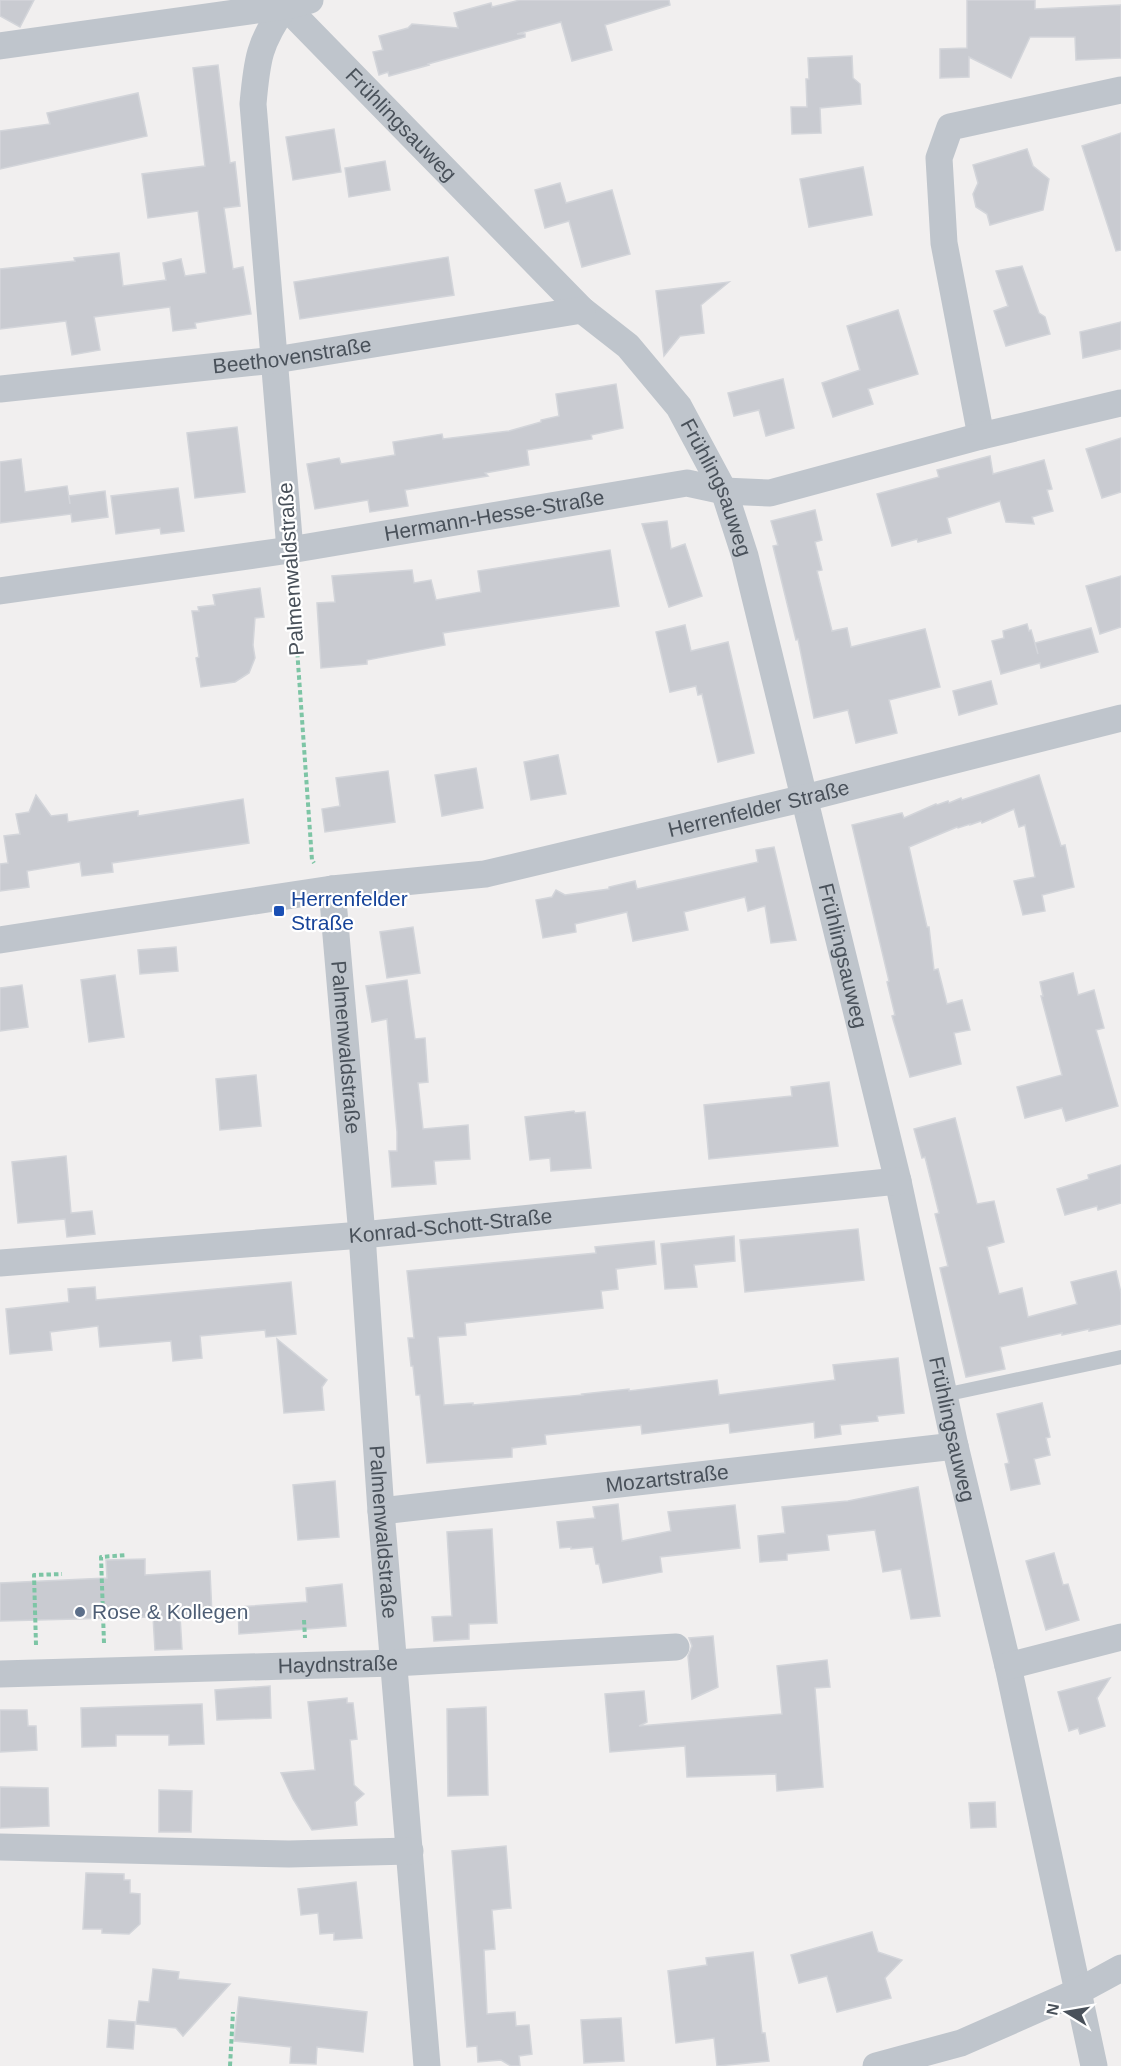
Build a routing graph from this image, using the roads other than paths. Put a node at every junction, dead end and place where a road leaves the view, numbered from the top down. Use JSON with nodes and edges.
{"nodes":[{"id":1,"x":293,"y":2,"type":"edge"},
{"id":2,"x":0,"y":46,"type":"edge"},
{"id":3,"x":1121,"y":90,"type":"edge"},
{"id":4,"x":582,"y":310,"type":"junction"},
{"id":5,"x":275,"y":360,"type":"junction"},
{"id":6,"x":0,"y":389,"type":"edge"},
{"id":7,"x":1121,"y":404,"type":"edge"},
{"id":8,"x":981,"y":436,"type":"junction"},
{"id":9,"x":724,"y":491,"type":"junction"},
{"id":10,"x":290,"y":550,"type":"junction"},
{"id":11,"x":0,"y":591,"type":"edge"},
{"id":12,"x":1121,"y":717,"type":"edge"},
{"id":13,"x":805,"y":798,"type":"junction"},
{"id":14,"x":332,"y":890,"type":"junction"},
{"id":15,"x":0,"y":940,"type":"edge"},
{"id":16,"x":898,"y":1181,"type":"junction"},
{"id":17,"x":362,"y":1235,"type":"junction"},
{"id":18,"x":0,"y":1263,"type":"edge"},
{"id":19,"x":1121,"y":1357,"type":"edge"},
{"id":20,"x":944,"y":1395,"type":"junction"},
{"id":21,"x":955,"y":1446,"type":"junction"},
{"id":22,"x":381,"y":1511,"type":"junction"},
{"id":23,"x":1121,"y":1637,"type":"edge"},
{"id":24,"x":676,"y":1647,"type":"dead end"},
{"id":25,"x":394,"y":1663,"type":"junction"},
{"id":26,"x":1008,"y":1666,"type":"junction"},
{"id":27,"x":0,"y":1674,"type":"edge"},
{"id":28,"x":0,"y":1847,"type":"edge"},
{"id":29,"x":410,"y":1851,"type":"junction"},
{"id":30,"x":1121,"y":1968,"type":"edge"},
{"id":31,"x":1079,"y":1991,"type":"junction"},
{"id":32,"x":427,"y":2066,"type":"edge"},
{"id":33,"x":876,"y":2066,"type":"edge"},
{"id":34,"x":1094,"y":2066,"type":"edge"}],
"edges":[{"from":1,"to":2,"type":"street"},
{"from":1,"to":4,"type":"street","name":"Frühlingsauweg"},
{"from":1,"to":5,"type":"street","name":"Palmenwaldstraße"},
{"from":3,"to":8,"type":"street"},
{"from":4,"to":5,"type":"street","name":"Beethovenstraße"},
{"from":4,"to":9,"type":"street","name":"Frühlingsauweg"},
{"from":5,"to":6,"type":"street","name":"Beethovenstraße"},
{"from":5,"to":10,"type":"street","name":"Palmenwaldstraße"},
{"from":7,"to":8,"type":"street","name":"Hermann-Hesse-Straße"},
{"from":8,"to":9,"type":"street","name":"Hermann-Hesse-Straße"},
{"from":9,"to":10,"type":"street","name":"Hermann-Hesse-Straße"},
{"from":9,"to":13,"type":"street","name":"Frühlingsauweg"},
{"from":10,"to":11,"type":"street","name":"Hermann-Hesse-Straße"},
{"from":12,"to":13,"type":"street","name":"Herrenfelder Straße"},
{"from":13,"to":14,"type":"street","name":"Herrenfelder Straße"},
{"from":13,"to":16,"type":"street","name":"Frühlingsauweg"},
{"from":14,"to":15,"type":"street","name":"Herrenfelder Straße"},
{"from":14,"to":17,"type":"street","name":"Palmenwaldstraße"},
{"from":16,"to":17,"type":"street","name":"Konrad-Schott-Straße"},
{"from":16,"to":20,"type":"street","name":"Frühlingsauweg"},
{"from":17,"to":18,"type":"street","name":"Konrad-Schott-Straße"},
{"from":17,"to":22,"type":"street","name":"Palmenwaldstraße"},
{"from":19,"to":20,"type":"lane"},
{"from":20,"to":21,"type":"street","name":"Frühlingsauweg"},
{"from":21,"to":22,"type":"street","name":"Mozartstraße"},
{"from":21,"to":26,"type":"street","name":"Frühlingsauweg"},
{"from":22,"to":25,"type":"street","name":"Palmenwaldstraße"},
{"from":23,"to":26,"type":"street"},
{"from":24,"to":25,"type":"street","name":"Haydnstraße"},
{"from":25,"to":27,"type":"street","name":"Haydnstraße"},
{"from":25,"to":29,"type":"street","name":"Palmenwaldstraße"},
{"from":26,"to":31,"type":"street","name":"Frühlingsauweg"},
{"from":28,"to":29,"type":"street"},
{"from":29,"to":32,"type":"street","name":"Palmenwaldstraße"},
{"from":30,"to":31,"type":"street"},
{"from":31,"to":33,"type":"street"},
{"from":31,"to":34,"type":"street","name":"Frühlingsauweg"}]}
